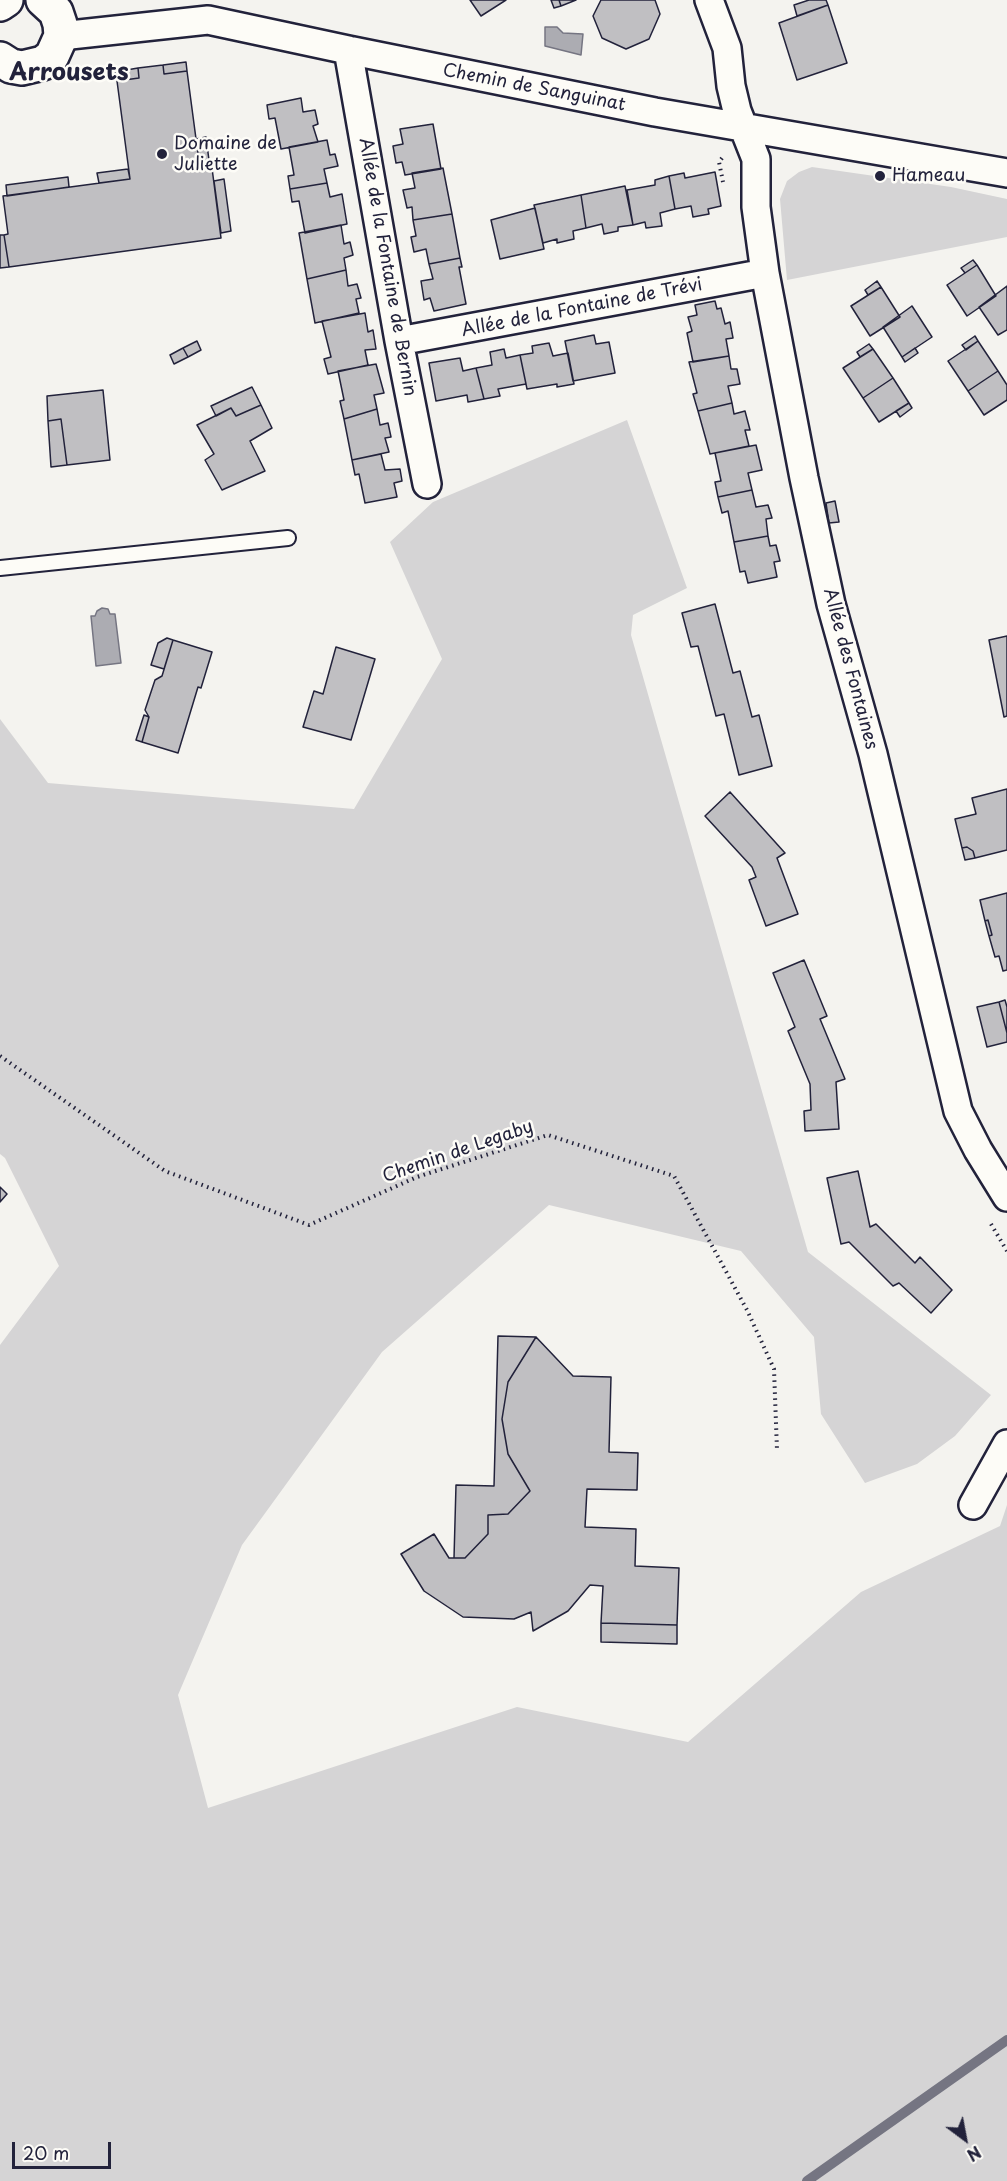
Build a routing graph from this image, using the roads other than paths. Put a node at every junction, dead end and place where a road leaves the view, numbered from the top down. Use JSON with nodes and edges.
{"nodes":[{"id":1,"x":6,"y":0,"type":"edge"},
{"id":2,"x":43,"y":0,"type":"edge"},
{"id":3,"x":709,"y":0,"type":"edge"},
{"id":4,"x":0,"y":4,"type":"edge"},
{"id":5,"x":61,"y":36,"type":"junction"},
{"id":6,"x":348,"y":50,"type":"junction"},
{"id":7,"x":4,"y":72,"type":"edge"},
{"id":8,"x":743,"y":127,"type":"junction"},
{"id":9,"x":1007,"y":173,"type":"edge"},
{"id":10,"x":765,"y":273,"type":"junction"},
{"id":11,"x":399,"y":341,"type":"junction"},
{"id":12,"x":427,"y":484,"type":"dead end"},
{"id":13,"x":288,"y":538,"type":"dead end"},
{"id":14,"x":0,"y":568,"type":"edge"},
{"id":15,"x":1007,"y":1197,"type":"edge"},
{"id":16,"x":1007,"y":1444,"type":"edge"},
{"id":17,"x":974,"y":1505,"type":"dead end"}],
"edges":[{"from":1,"to":4,"type":"main road"},
{"from":2,"to":5,"type":"main road"},
{"from":3,"to":8,"type":"street","name":"Allée des Fontaines"},
{"from":5,"to":6,"type":"street","name":"Chemin de Sanguinat"},
{"from":5,"to":7,"type":"main road"},
{"from":6,"to":8,"type":"street","name":"Chemin de Sanguinat"},
{"from":6,"to":11,"type":"street","name":"Allée de la Fontaine de Bernin"},
{"from":8,"to":9,"type":"street","name":"Chemin de Sanguinat"},
{"from":8,"to":10,"type":"street","name":"Allée des Fontaines"},
{"from":10,"to":11,"type":"street","name":"Allée de la Fontaine de Trévi"},
{"from":10,"to":15,"type":"street","name":"Allée des Fontaines"},
{"from":11,"to":12,"type":"street","name":"Allée de la Fontaine de Bernin"},
{"from":13,"to":14,"type":"lane"},
{"from":16,"to":17,"type":"street"}]}
